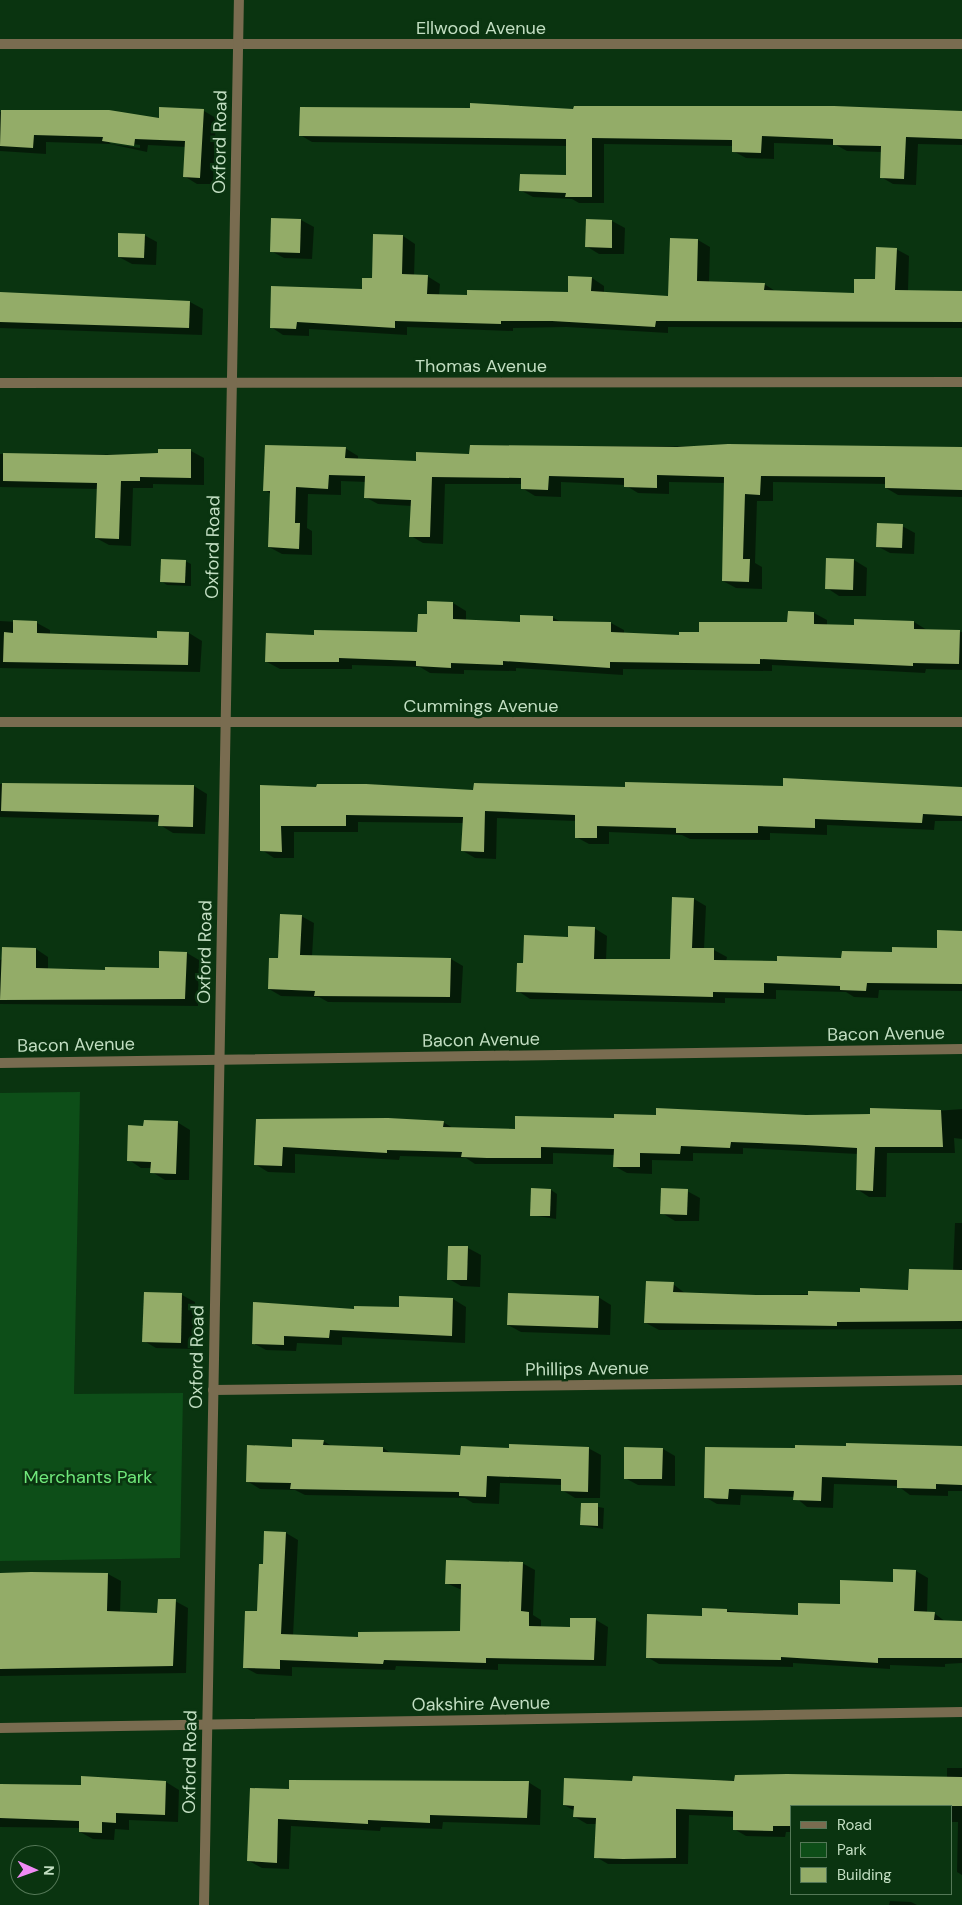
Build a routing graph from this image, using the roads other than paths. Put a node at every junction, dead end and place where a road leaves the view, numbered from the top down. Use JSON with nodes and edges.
{"nodes":[{"id":1,"x":239,"y":0,"type":"edge"},
{"id":2,"x":0,"y":44,"type":"edge"},
{"id":3,"x":238,"y":44,"type":"junction"},
{"id":4,"x":962,"y":44,"type":"edge"},
{"id":5,"x":232,"y":382,"type":"junction"},
{"id":6,"x":962,"y":382,"type":"edge"},
{"id":7,"x":0,"y":383,"type":"edge"},
{"id":8,"x":0,"y":722,"type":"edge"},
{"id":9,"x":225,"y":722,"type":"junction"},
{"id":10,"x":962,"y":722,"type":"edge"},
{"id":11,"x":962,"y":1049,"type":"edge"},
{"id":12,"x":220,"y":1059,"type":"junction"},
{"id":13,"x":0,"y":1063,"type":"edge"},
{"id":14,"x":962,"y":1380,"type":"edge"},
{"id":15,"x":213,"y":1390,"type":"junction"},
{"id":16,"x":962,"y":1712,"type":"edge"},
{"id":17,"x":207,"y":1724,"type":"junction"},
{"id":18,"x":0,"y":1728,"type":"edge"},
{"id":19,"x":204,"y":1905,"type":"edge"}],
"edges":[{"from":1,"to":3,"type":"street","name":"Oxford Road"},
{"from":2,"to":3,"type":"street","name":"Ellwood Avenue"},
{"from":3,"to":4,"type":"street","name":"Ellwood Avenue"},
{"from":3,"to":5,"type":"street","name":"Oxford Road"},
{"from":5,"to":6,"type":"street","name":"Thomas Avenue"},
{"from":5,"to":7,"type":"street","name":"Thomas Avenue"},
{"from":5,"to":9,"type":"street","name":"Oxford Road"},
{"from":8,"to":9,"type":"street","name":"Cummings Avenue"},
{"from":9,"to":10,"type":"street","name":"Cummings Avenue"},
{"from":9,"to":12,"type":"street","name":"Oxford Road"},
{"from":11,"to":12,"type":"street","name":"Bacon Avenue"},
{"from":12,"to":13,"type":"street","name":"Bacon Avenue"},
{"from":12,"to":15,"type":"street","name":"Oxford Road"},
{"from":14,"to":15,"type":"street","name":"Phillips Avenue"},
{"from":15,"to":17,"type":"street","name":"Oxford Road"},
{"from":16,"to":17,"type":"street","name":"Oakshire Avenue"},
{"from":17,"to":18,"type":"street","name":"Oakshire Avenue"},
{"from":17,"to":19,"type":"street","name":"Oxford Road"}]}
